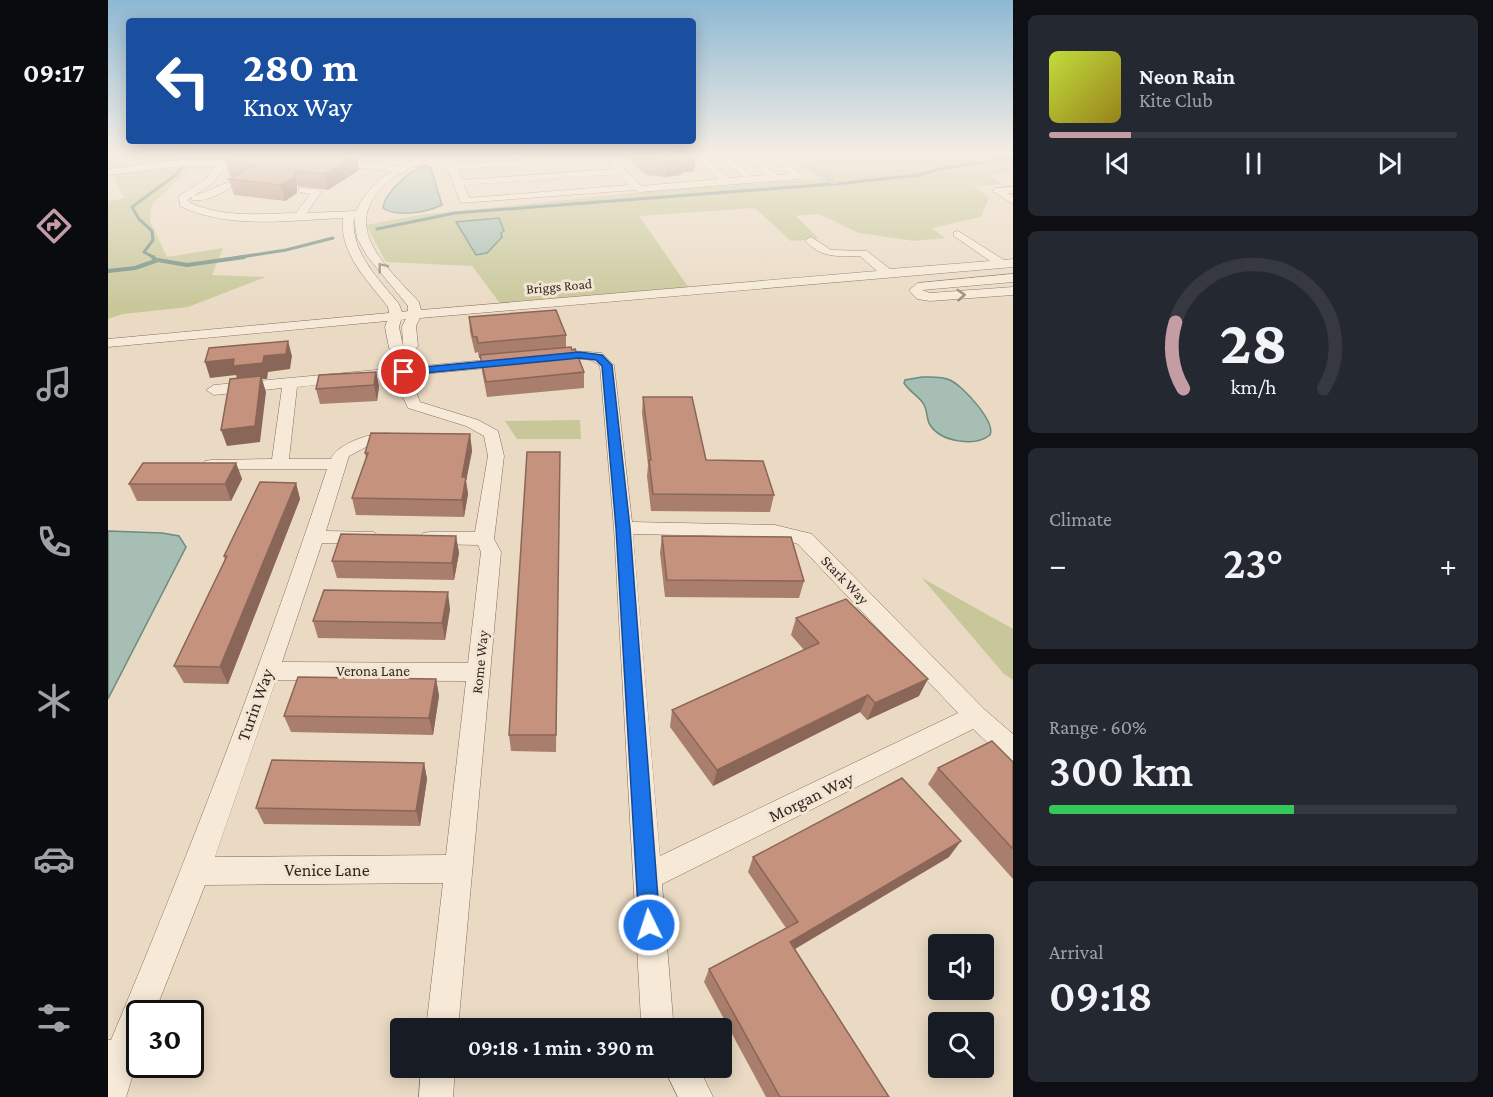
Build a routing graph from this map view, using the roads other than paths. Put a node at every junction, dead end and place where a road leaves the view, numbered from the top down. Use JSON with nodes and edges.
{"nodes":[{"id":1,"x":188,"y":207,"type":"edge"},
{"id":2,"x":305,"y":207,"type":"edge"},
{"id":3,"x":354,"y":207,"type":"edge"},
{"id":4,"x":354,"y":214,"type":"junction"},
{"id":5,"x":300,"y":215,"type":"junction"},
{"id":6,"x":958,"y":234,"type":"dead end"},
{"id":7,"x":811,"y":240,"type":"dead end"},
{"id":8,"x":1007,"y":263,"type":"edge"},
{"id":9,"x":986,"y":265,"type":"junction"},
{"id":10,"x":888,"y":273,"type":"junction"},
{"id":11,"x":1010,"y":280,"type":"edge"},
{"id":12,"x":1013,"y":291,"type":"edge"},
{"id":13,"x":415,"y":314,"type":"junction"},
{"id":14,"x":396,"y":316,"type":"junction"},
{"id":15,"x":108,"y":343,"type":"edge"},
{"id":16,"x":404,"y":363,"type":"junction"},
{"id":17,"x":290,"y":383,"type":"junction"},
{"id":18,"x":214,"y":390,"type":"dead end"},
{"id":19,"x":420,"y":439,"type":"edge"},
{"id":20,"x":280,"y":464,"type":"junction"},
{"id":21,"x":338,"y":464,"type":"junction"},
{"id":22,"x":190,"y":465,"type":"edge"},
{"id":23,"x":623,"y":528,"type":"junction"},
{"id":24,"x":315,"y":537,"type":"junction"},
{"id":25,"x":383,"y":537,"type":"edge"},
{"id":26,"x":416,"y":538,"type":"edge"},
{"id":27,"x":484,"y":538,"type":"junction"},
{"id":28,"x":267,"y":671,"type":"junction"},
{"id":29,"x":479,"y":672,"type":"junction"},
{"id":30,"x":976,"y":716,"type":"junction"},
{"id":31,"x":1013,"y":750,"type":"edge"},
{"id":32,"x":459,"y":870,"type":"junction"},
{"id":33,"x":196,"y":871,"type":"junction"},
{"id":34,"x":646,"y":877,"type":"junction"},
{"id":35,"x":443,"y":1018,"type":"edge"},
{"id":36,"x":657,"y":1018,"type":"edge"},
{"id":37,"x":115,"y":1057,"type":"edge"},
{"id":38,"x":437,"y":1078,"type":"edge"},
{"id":39,"x":686,"y":1078,"type":"edge"},
{"id":40,"x":108,"y":1097,"type":"edge"},
{"id":41,"x":436,"y":1097,"type":"edge"},
{"id":42,"x":696,"y":1097,"type":"edge"}],
"edges":[{"from":1,"to":5,"type":"street"},
{"from":2,"to":5,"type":"street"},
{"from":3,"to":4,"type":"street"},
{"from":4,"to":5,"type":"street"},
{"from":13,"to":4,"type":"street","one_way":true},
{"from":4,"to":14,"type":"street"},
{"from":6,"to":8,"type":"street"},
{"from":7,"to":10,"type":"street"},
{"from":8,"to":9,"type":"street","name":"Briggs Road"},
{"from":9,"to":10,"type":"street","name":"Briggs Road"},
{"from":9,"to":11,"type":"street"},
{"from":10,"to":13,"type":"street","name":"Briggs Road"},
{"from":11,"to":12,"type":"street","one_way":true},
{"from":13,"to":14,"type":"street","name":"Briggs Road"},
{"from":13,"to":16,"type":"street"},
{"from":14,"to":15,"type":"street","name":"Briggs Road"},
{"from":14,"to":16,"type":"street"},
{"from":16,"to":17,"type":"street"},
{"from":16,"to":23,"type":"street"},
{"from":16,"to":27,"type":"street","name":"Rome Way"},
{"from":17,"to":18,"type":"street"},
{"from":17,"to":20,"type":"street"},
{"from":19,"to":21,"type":"street","name":"Turin Way"},
{"from":20,"to":21,"type":"street"},
{"from":20,"to":22,"type":"street"},
{"from":21,"to":24,"type":"street","name":"Turin Way"},
{"from":23,"to":30,"type":"street","name":"Stark Way"},
{"from":23,"to":34,"type":"street"},
{"from":24,"to":25,"type":"street"},
{"from":24,"to":28,"type":"street","name":"Turin Way"},
{"from":26,"to":27,"type":"street"},
{"from":27,"to":29,"type":"street","name":"Rome Way"},
{"from":28,"to":29,"type":"street","name":"Verona Lane"},
{"from":28,"to":33,"type":"street","name":"Turin Way"},
{"from":29,"to":32,"type":"street","name":"Rome Way"},
{"from":30,"to":31,"type":"street","name":"Stark Way"},
{"from":30,"to":34,"type":"street","name":"Morgan Way"},
{"from":32,"to":33,"type":"street","name":"Venice Lane"},
{"from":32,"to":35,"type":"street","name":"Rome Way"},
{"from":33,"to":37,"type":"street","name":"Turin Way"},
{"from":34,"to":36,"type":"street"},
{"from":37,"to":40,"type":"street","name":"Turin Way"},
{"from":38,"to":41,"type":"street"},
{"from":39,"to":42,"type":"street"}]}
